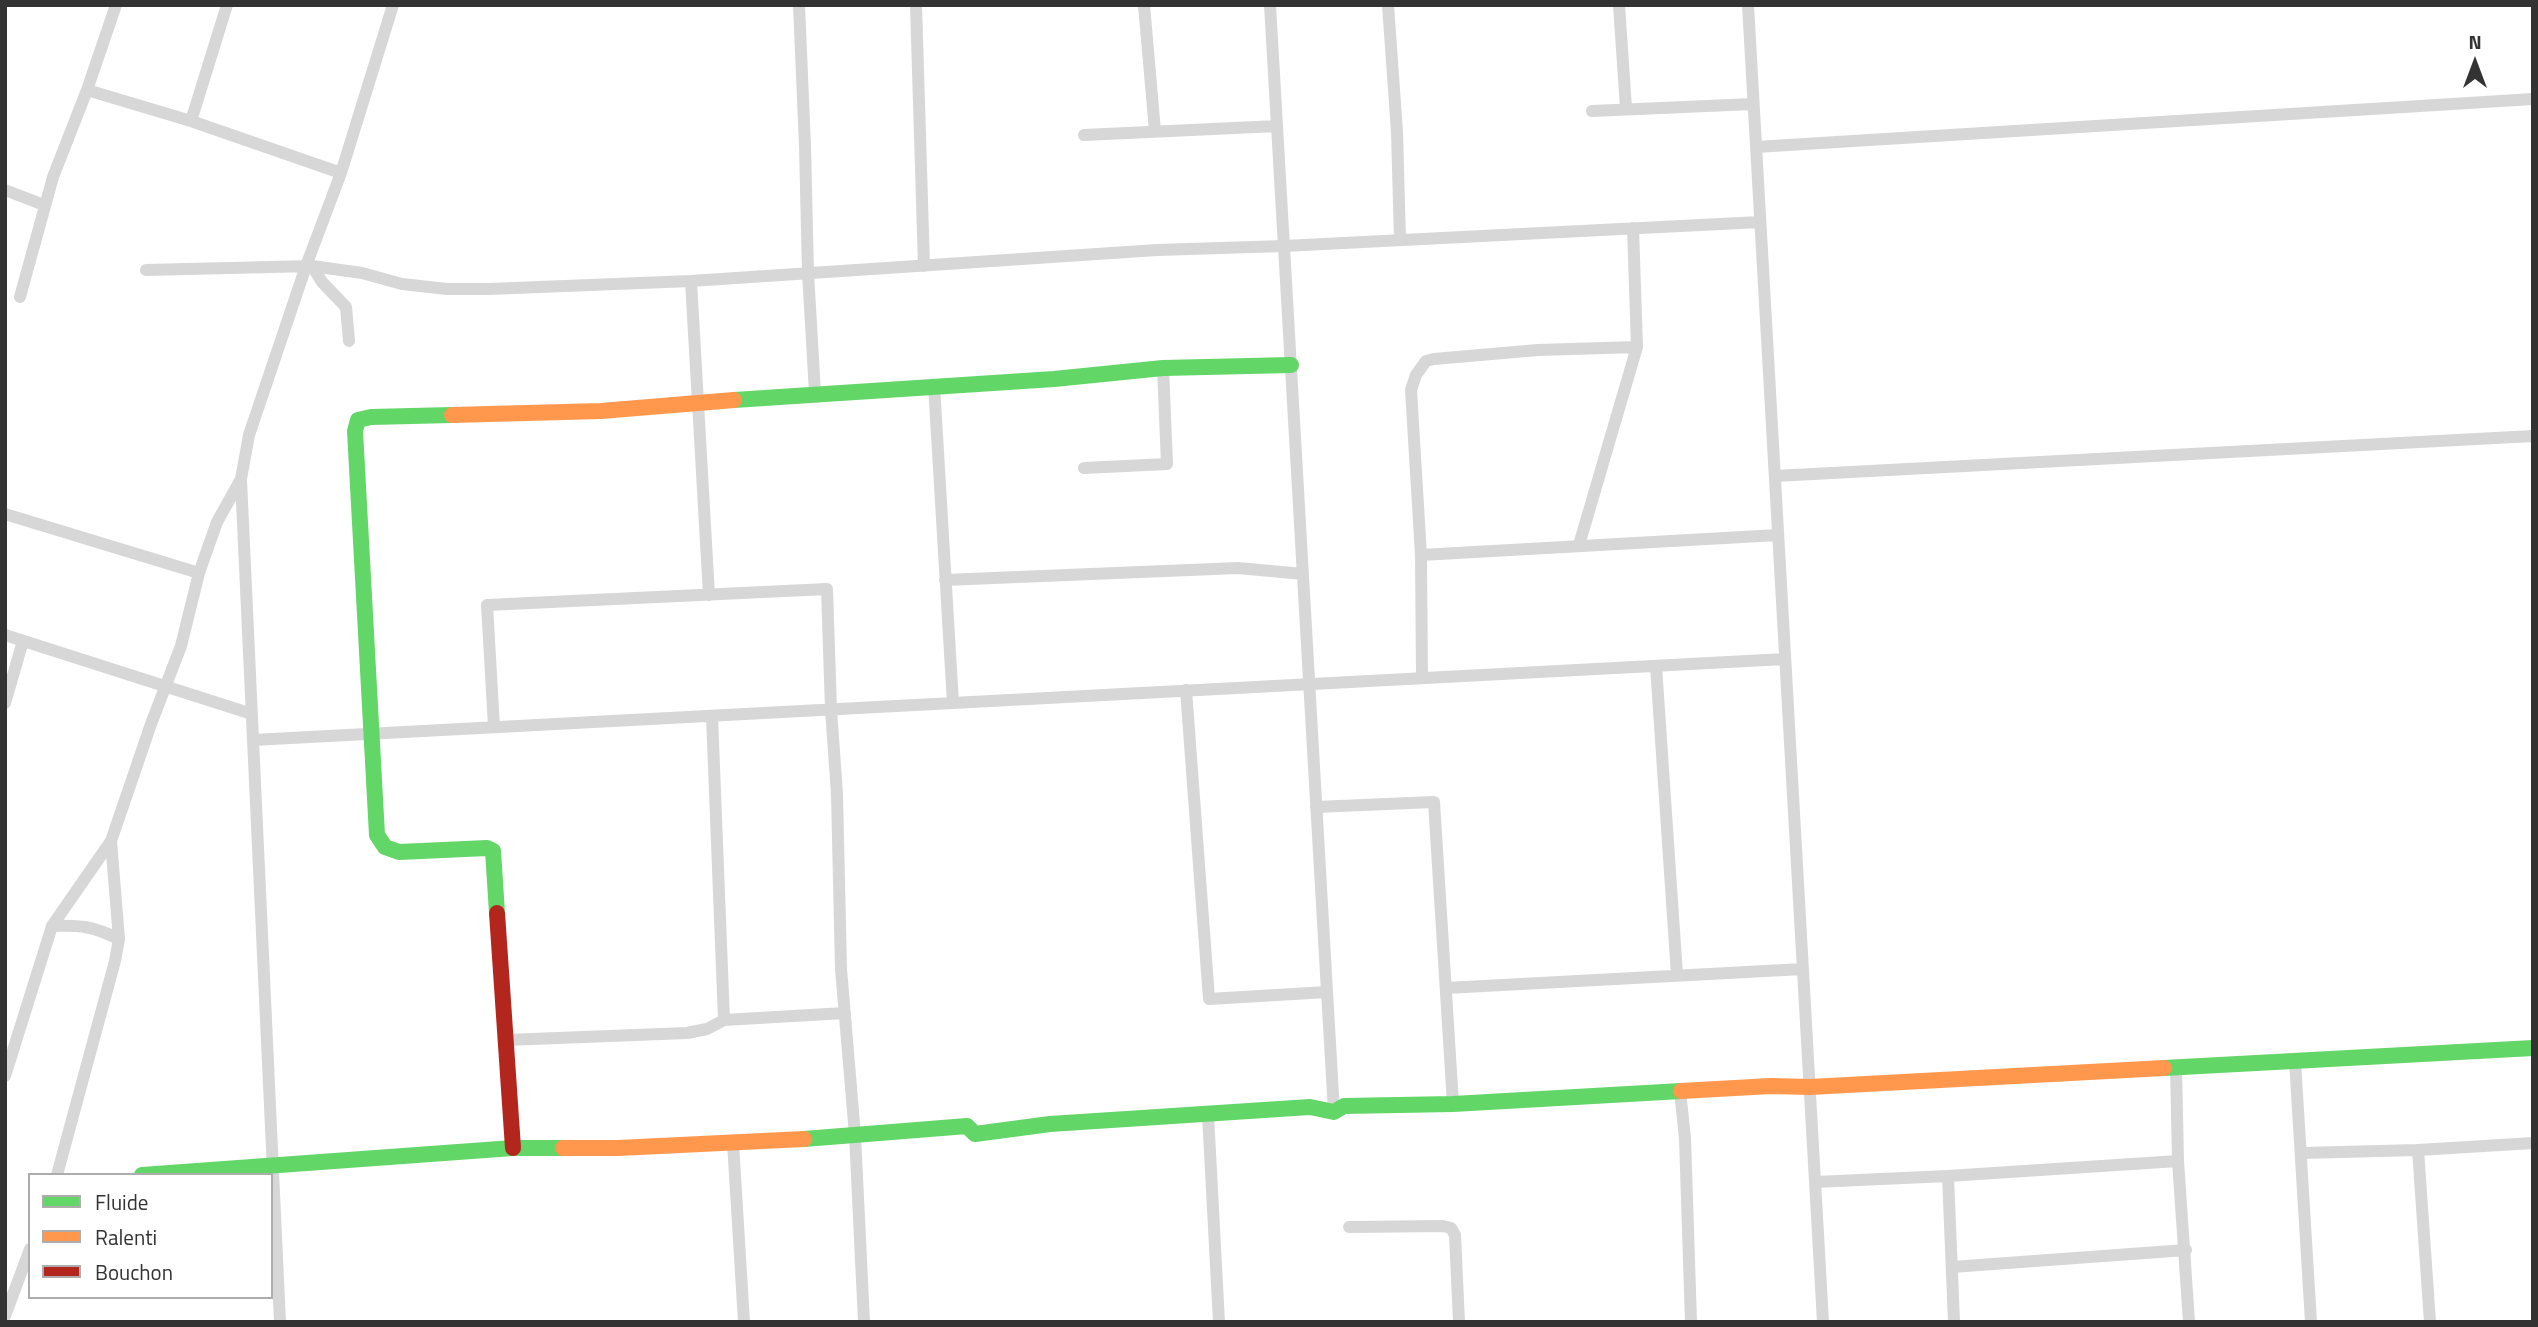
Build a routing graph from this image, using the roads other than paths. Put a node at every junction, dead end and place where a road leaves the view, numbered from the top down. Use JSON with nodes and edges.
{"nodes":[{"id":1,"x":117,"y":5,"type":"edge"},
{"id":2,"x":227,"y":5,"type":"edge"},
{"id":3,"x":394,"y":5,"type":"edge"},
{"id":4,"x":799,"y":5,"type":"edge"},
{"id":5,"x":916,"y":5,"type":"edge"},
{"id":6,"x":1144,"y":5,"type":"edge"},
{"id":7,"x":1270,"y":5,"type":"edge"},
{"id":8,"x":1388,"y":5,"type":"edge"},
{"id":9,"x":1619,"y":5,"type":"edge"},
{"id":10,"x":1748,"y":5,"type":"edge"},
{"id":11,"x":87,"y":90,"type":"junction"},
{"id":12,"x":2533,"y":99,"type":"edge"},
{"id":13,"x":1753,"y":104,"type":"junction"},
{"id":14,"x":1626,"y":108,"type":"junction"},
{"id":15,"x":1592,"y":111,"type":"dead end"},
{"id":16,"x":191,"y":121,"type":"junction"},
{"id":17,"x":1277,"y":126,"type":"junction"},
{"id":18,"x":1155,"y":131,"type":"junction"},
{"id":19,"x":1084,"y":135,"type":"dead end"},
{"id":20,"x":1756,"y":147,"type":"junction"},
{"id":21,"x":341,"y":173,"type":"junction"},
{"id":22,"x":5,"y":190,"type":"edge"},
{"id":23,"x":44,"y":205,"type":"junction"},
{"id":24,"x":1760,"y":222,"type":"junction"},
{"id":25,"x":1633,"y":228,"type":"junction"},
{"id":26,"x":1400,"y":240,"type":"junction"},
{"id":27,"x":1283,"y":246,"type":"junction"},
{"id":28,"x":309,"y":266,"type":"junction"},
{"id":29,"x":924,"y":266,"type":"junction"},
{"id":30,"x":146,"y":270,"type":"dead end"},
{"id":31,"x":808,"y":273,"type":"junction"},
{"id":32,"x":691,"y":281,"type":"junction"},
{"id":33,"x":20,"y":297,"type":"dead end"},
{"id":34,"x":349,"y":341,"type":"dead end"},
{"id":35,"x":1637,"y":347,"type":"junction"},
{"id":36,"x":1290,"y":365,"type":"junction"},
{"id":37,"x":1163,"y":368,"type":"junction"},
{"id":38,"x":934,"y":386,"type":"junction"},
{"id":39,"x":815,"y":393,"type":"junction"},
{"id":40,"x":698,"y":404,"type":"junction"},
{"id":41,"x":2533,"y":436,"type":"edge"},
{"id":42,"x":1084,"y":468,"type":"dead end"},
{"id":43,"x":1775,"y":476,"type":"junction"},
{"id":44,"x":241,"y":479,"type":"junction"},
{"id":45,"x":5,"y":514,"type":"edge"},
{"id":46,"x":1778,"y":535,"type":"junction"},
{"id":47,"x":1579,"y":545,"type":"junction"},
{"id":48,"x":1421,"y":555,"type":"junction"},
{"id":49,"x":199,"y":573,"type":"junction"},
{"id":50,"x":1303,"y":574,"type":"junction"},
{"id":51,"x":945,"y":580,"type":"junction"},
{"id":52,"x":709,"y":595,"type":"junction"},
{"id":53,"x":5,"y":635,"type":"edge"},
{"id":54,"x":23,"y":642,"type":"junction"},
{"id":55,"x":1785,"y":659,"type":"junction"},
{"id":56,"x":1656,"y":666,"type":"junction"},
{"id":57,"x":1422,"y":678,"type":"junction"},
{"id":58,"x":1309,"y":684,"type":"junction"},
{"id":59,"x":167,"y":687,"type":"junction"},
{"id":60,"x":1186,"y":691,"type":"junction"},
{"id":61,"x":5,"y":703,"type":"edge"},
{"id":62,"x":953,"y":703,"type":"junction"},
{"id":63,"x":831,"y":709,"type":"junction"},
{"id":64,"x":252,"y":713,"type":"junction"},
{"id":65,"x":712,"y":716,"type":"junction"},
{"id":66,"x":494,"y":727,"type":"junction"},
{"id":67,"x":373,"y":734,"type":"junction"},
{"id":68,"x":253,"y":740,"type":"junction"},
{"id":69,"x":1316,"y":807,"type":"junction"},
{"id":70,"x":111,"y":841,"type":"junction"},
{"id":71,"x":52,"y":926,"type":"junction"},
{"id":72,"x":119,"y":939,"type":"junction"},
{"id":73,"x":1803,"y":969,"type":"junction"},
{"id":74,"x":1677,"y":975,"type":"junction"},
{"id":75,"x":1446,"y":988,"type":"junction"},
{"id":76,"x":1327,"y":992,"type":"junction"},
{"id":77,"x":845,"y":1013,"type":"junction"},
{"id":78,"x":724,"y":1020,"type":"junction"},
{"id":79,"x":506,"y":1040,"type":"junction"},
{"id":80,"x":2533,"y":1048,"type":"edge"},
{"id":81,"x":2295,"y":1060,"type":"junction"},
{"id":82,"x":2176,"y":1067,"type":"junction"},
{"id":83,"x":5,"y":1076,"type":"edge"},
{"id":84,"x":1810,"y":1087,"type":"junction"},
{"id":85,"x":1680,"y":1091,"type":"junction"},
{"id":86,"x":1453,"y":1104,"type":"junction"},
{"id":87,"x":1334,"y":1112,"type":"junction"},
{"id":88,"x":1208,"y":1115,"type":"junction"},
{"id":89,"x":855,"y":1135,"type":"junction"},
{"id":90,"x":733,"y":1143,"type":"junction"},
{"id":91,"x":2533,"y":1143,"type":"edge"},
{"id":92,"x":513,"y":1148,"type":"junction"},
{"id":93,"x":2418,"y":1150,"type":"junction"},
{"id":94,"x":2302,"y":1153,"type":"junction"},
{"id":95,"x":2178,"y":1161,"type":"junction"},
{"id":96,"x":273,"y":1167,"type":"junction"},
{"id":97,"x":58,"y":1173,"type":"edge"},
{"id":98,"x":175,"y":1173,"type":"edge"},
{"id":99,"x":1948,"y":1176,"type":"junction"},
{"id":100,"x":1815,"y":1182,"type":"junction"},
{"id":101,"x":1349,"y":1227,"type":"dead end"},
{"id":102,"x":2186,"y":1250,"type":"junction"},
{"id":103,"x":28,"y":1255,"type":"edge"},
{"id":104,"x":1952,"y":1267,"type":"junction"},
{"id":105,"x":5,"y":1316,"type":"edge"},
{"id":106,"x":280,"y":1322,"type":"edge"},
{"id":107,"x":744,"y":1322,"type":"edge"},
{"id":108,"x":864,"y":1322,"type":"edge"},
{"id":109,"x":1219,"y":1322,"type":"edge"},
{"id":110,"x":1459,"y":1322,"type":"edge"},
{"id":111,"x":1691,"y":1322,"type":"edge"},
{"id":112,"x":1823,"y":1322,"type":"edge"},
{"id":113,"x":1954,"y":1322,"type":"edge"},
{"id":114,"x":2189,"y":1322,"type":"edge"},
{"id":115,"x":2311,"y":1322,"type":"edge"},
{"id":116,"x":2430,"y":1322,"type":"edge"}],
"edges":[{"from":1,"to":11,"type":"street"},
{"from":2,"to":16,"type":"street"},
{"from":3,"to":21,"type":"street"},
{"from":4,"to":31,"type":"street"},
{"from":5,"to":29,"type":"street"},
{"from":6,"to":18,"type":"street"},
{"from":7,"to":17,"type":"street"},
{"from":8,"to":26,"type":"street"},
{"from":9,"to":14,"type":"street"},
{"from":10,"to":13,"type":"street"},
{"from":11,"to":16,"type":"street"},
{"from":11,"to":23,"type":"street"},
{"from":12,"to":20,"type":"street"},
{"from":13,"to":14,"type":"street"},
{"from":13,"to":20,"type":"street"},
{"from":14,"to":15,"type":"street"},
{"from":16,"to":21,"type":"street"},
{"from":17,"to":18,"type":"street"},
{"from":17,"to":27,"type":"street"},
{"from":18,"to":19,"type":"street"},
{"from":20,"to":24,"type":"street"},
{"from":21,"to":28,"type":"street"},
{"from":22,"to":23,"type":"street"},
{"from":23,"to":33,"type":"street"},
{"from":24,"to":25,"type":"street"},
{"from":24,"to":43,"type":"street"},
{"from":25,"to":26,"type":"street"},
{"from":25,"to":35,"type":"street"},
{"from":26,"to":27,"type":"street"},
{"from":27,"to":29,"type":"street"},
{"from":27,"to":36,"type":"street"},
{"from":28,"to":30,"type":"street"},
{"from":28,"to":32,"type":"street"},
{"from":28,"to":34,"type":"street"},
{"from":28,"to":44,"type":"street"},
{"from":29,"to":31,"type":"street"},
{"from":31,"to":32,"type":"street"},
{"from":31,"to":39,"type":"street"},
{"from":32,"to":40,"type":"street"},
{"from":35,"to":47,"type":"street"},
{"from":35,"to":48,"type":"street"},
{"from":36,"to":37,"type":"street"},
{"from":36,"to":50,"type":"street"},
{"from":37,"to":38,"type":"street"},
{"from":37,"to":42,"type":"street"},
{"from":38,"to":39,"type":"street"},
{"from":38,"to":51,"type":"street"},
{"from":39,"to":40,"type":"street"},
{"from":40,"to":52,"type":"street"},
{"from":40,"to":67,"type":"street"},
{"from":41,"to":43,"type":"street"},
{"from":43,"to":46,"type":"street"},
{"from":44,"to":49,"type":"street"},
{"from":44,"to":64,"type":"street"},
{"from":45,"to":49,"type":"street"},
{"from":46,"to":47,"type":"street"},
{"from":46,"to":55,"type":"street"},
{"from":47,"to":48,"type":"street"},
{"from":48,"to":57,"type":"street"},
{"from":49,"to":59,"type":"street"},
{"from":50,"to":51,"type":"street"},
{"from":50,"to":58,"type":"street"},
{"from":51,"to":62,"type":"street"},
{"from":52,"to":63,"type":"street"},
{"from":52,"to":66,"type":"street"},
{"from":53,"to":54,"type":"street"},
{"from":54,"to":59,"type":"street"},
{"from":54,"to":61,"type":"street"},
{"from":55,"to":56,"type":"street"},
{"from":55,"to":73,"type":"street"},
{"from":56,"to":57,"type":"street"},
{"from":56,"to":74,"type":"street"},
{"from":57,"to":58,"type":"street"},
{"from":58,"to":60,"type":"street"},
{"from":58,"to":69,"type":"street"},
{"from":59,"to":64,"type":"street"},
{"from":59,"to":70,"type":"street"},
{"from":60,"to":62,"type":"street"},
{"from":60,"to":76,"type":"street"},
{"from":62,"to":63,"type":"street"},
{"from":63,"to":65,"type":"street"},
{"from":63,"to":77,"type":"street"},
{"from":64,"to":68,"type":"street"},
{"from":65,"to":66,"type":"street"},
{"from":65,"to":78,"type":"street"},
{"from":66,"to":67,"type":"street"},
{"from":67,"to":68,"type":"street"},
{"from":67,"to":79,"type":"street"},
{"from":68,"to":96,"type":"street"},
{"from":69,"to":75,"type":"street"},
{"from":69,"to":76,"type":"street"},
{"from":70,"to":71,"type":"street"},
{"from":70,"to":72,"type":"street"},
{"from":71,"to":72,"type":"street"},
{"from":71,"to":83,"type":"street"},
{"from":72,"to":97,"type":"street"},
{"from":73,"to":74,"type":"street"},
{"from":73,"to":84,"type":"street"},
{"from":74,"to":75,"type":"street"},
{"from":75,"to":86,"type":"street"},
{"from":76,"to":87,"type":"street"},
{"from":77,"to":78,"type":"street"},
{"from":77,"to":89,"type":"street"},
{"from":78,"to":79,"type":"street"},
{"from":79,"to":92,"type":"street"},
{"from":80,"to":81,"type":"street"},
{"from":81,"to":82,"type":"street"},
{"from":81,"to":94,"type":"street"},
{"from":82,"to":84,"type":"street"},
{"from":82,"to":95,"type":"street"},
{"from":84,"to":85,"type":"street"},
{"from":84,"to":100,"type":"street"},
{"from":85,"to":86,"type":"street"},
{"from":85,"to":111,"type":"street"},
{"from":86,"to":87,"type":"street"},
{"from":87,"to":88,"type":"street"},
{"from":88,"to":89,"type":"street"},
{"from":88,"to":109,"type":"street"},
{"from":89,"to":90,"type":"street"},
{"from":89,"to":108,"type":"street"},
{"from":90,"to":92,"type":"street"},
{"from":90,"to":107,"type":"street"},
{"from":91,"to":93,"type":"street"},
{"from":92,"to":96,"type":"street"},
{"from":93,"to":94,"type":"street"},
{"from":93,"to":116,"type":"street"},
{"from":94,"to":115,"type":"street"},
{"from":95,"to":99,"type":"street"},
{"from":95,"to":102,"type":"street"},
{"from":96,"to":98,"type":"street"},
{"from":96,"to":106,"type":"street"},
{"from":99,"to":100,"type":"street"},
{"from":99,"to":104,"type":"street"},
{"from":100,"to":112,"type":"street"},
{"from":101,"to":110,"type":"street"},
{"from":102,"to":104,"type":"street"},
{"from":102,"to":114,"type":"street"},
{"from":103,"to":105,"type":"street"},
{"from":104,"to":113,"type":"street"}]}
